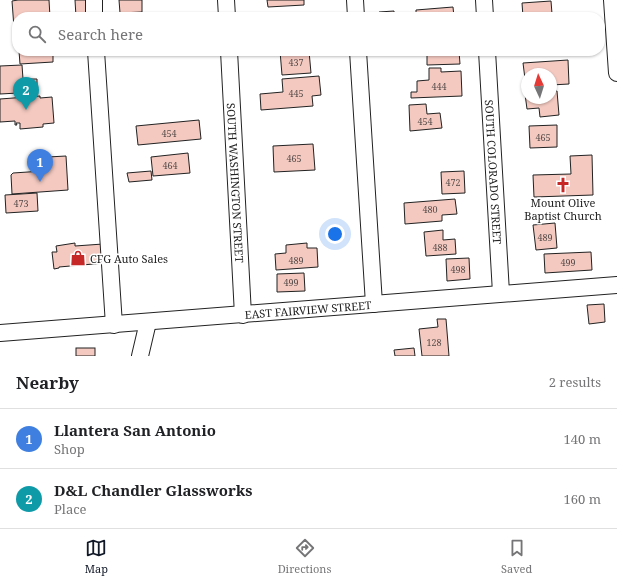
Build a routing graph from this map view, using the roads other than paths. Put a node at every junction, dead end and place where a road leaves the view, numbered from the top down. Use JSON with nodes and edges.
{"nodes":[{"id":1,"x":94,"y":0,"type":"edge"},
{"id":2,"x":226,"y":0,"type":"edge"},
{"id":3,"x":355,"y":0,"type":"edge"},
{"id":4,"x":484,"y":0,"type":"edge"},
{"id":5,"x":612,"y":0,"type":"edge"},
{"id":6,"x":94,"y":12,"type":"edge"},
{"id":7,"x":227,"y":12,"type":"edge"},
{"id":8,"x":356,"y":12,"type":"edge"},
{"id":9,"x":484,"y":12,"type":"edge"},
{"id":10,"x":96,"y":56,"type":"edge"},
{"id":11,"x":229,"y":56,"type":"edge"},
{"id":12,"x":358,"y":56,"type":"edge"},
{"id":13,"x":487,"y":56,"type":"edge"},
{"id":14,"x":617,"y":74,"type":"edge"},
{"id":15,"x":617,"y":285,"type":"edge"},
{"id":16,"x":501,"y":293,"type":"junction"},
{"id":17,"x":374,"y":304,"type":"junction"},
{"id":18,"x":243,"y":315,"type":"junction"},
{"id":19,"x":148,"y":322,"type":"junction"},
{"id":20,"x":114,"y":325,"type":"junction"},
{"id":21,"x":0,"y":334,"type":"edge"},
{"id":22,"x":140,"y":356,"type":"edge"}],
"edges":[{"from":1,"to":6,"type":"street"},
{"from":2,"to":7,"type":"street"},
{"from":3,"to":8,"type":"street"},
{"from":4,"to":9,"type":"street"},
{"from":5,"to":14,"type":"street"},
{"from":10,"to":20,"type":"street"},
{"from":11,"to":18,"type":"street","name":"SOUTH WASHINGTON STREET"},
{"from":12,"to":17,"type":"street"},
{"from":13,"to":16,"type":"street","name":"SOUTH COLORADO STREET"},
{"from":15,"to":16,"type":"street","name":"EAST FAIRVIEW STREET"},
{"from":16,"to":17,"type":"street","name":"EAST FAIRVIEW STREET"},
{"from":17,"to":18,"type":"street","name":"EAST FAIRVIEW STREET"},
{"from":18,"to":19,"type":"street","name":"EAST FAIRVIEW STREET"},
{"from":19,"to":20,"type":"street","name":"EAST FAIRVIEW STREET"},
{"from":19,"to":22,"type":"street"},
{"from":20,"to":21,"type":"street","name":"EAST FAIRVIEW STREET"}]}
